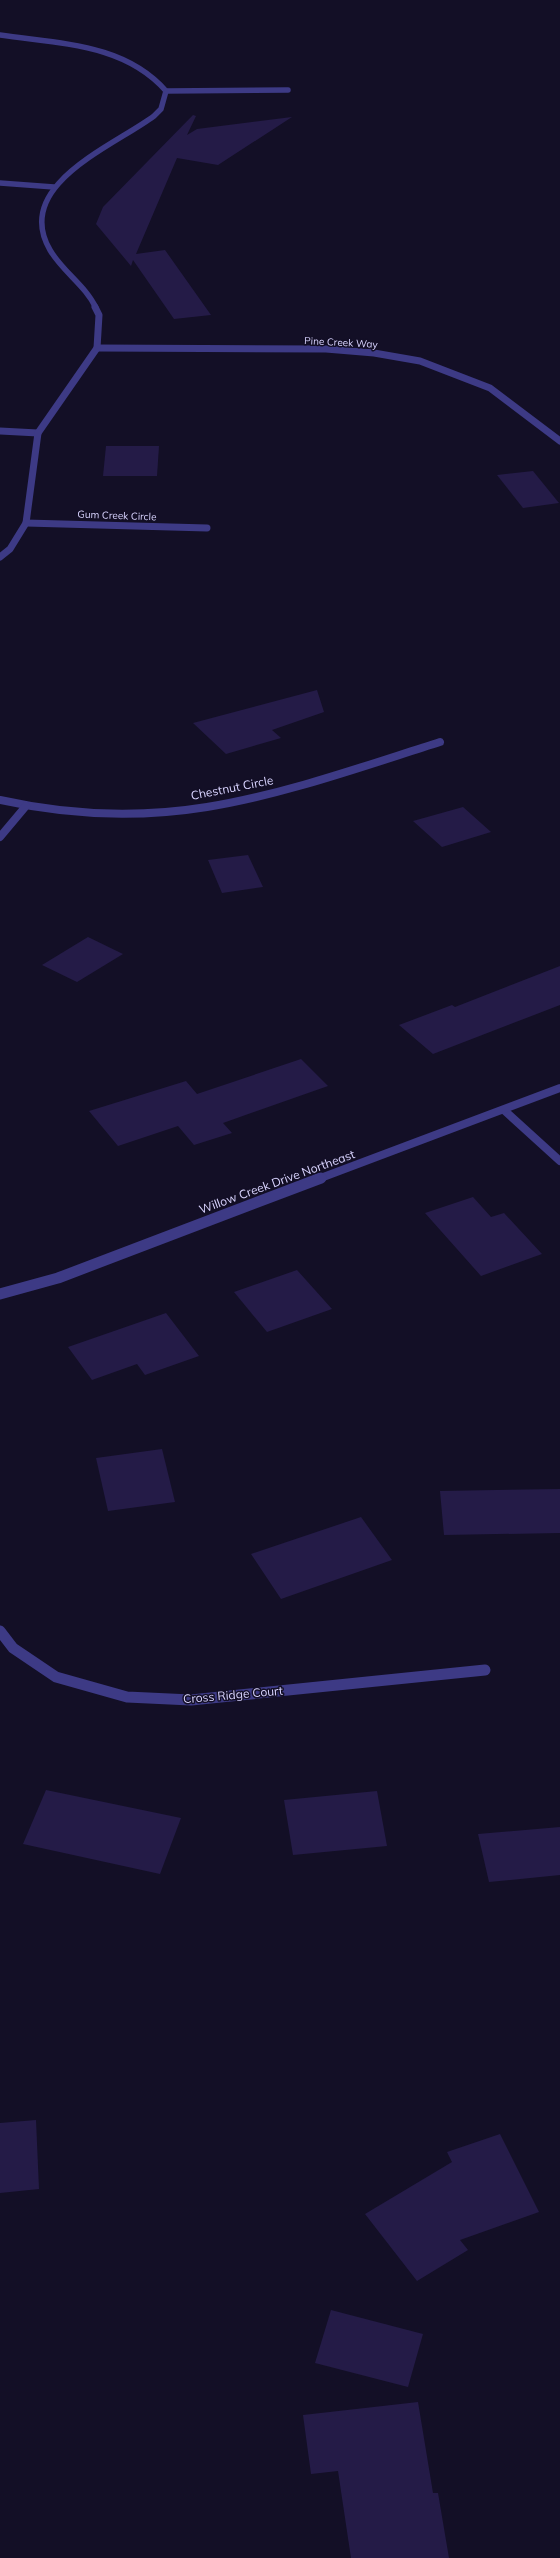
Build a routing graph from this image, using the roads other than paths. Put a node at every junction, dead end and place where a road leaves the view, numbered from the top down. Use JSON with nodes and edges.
{"nodes":[{"id":1,"x":0,"y":35,"type":"edge"},
{"id":2,"x":288,"y":90,"type":"dead end"},
{"id":3,"x":166,"y":91,"type":"junction"},
{"id":4,"x":0,"y":183,"type":"edge"},
{"id":5,"x":54,"y":187,"type":"junction"},
{"id":6,"x":97,"y":348,"type":"junction"},
{"id":7,"x":0,"y":431,"type":"edge"},
{"id":8,"x":38,"y":433,"type":"junction"},
{"id":9,"x":560,"y":441,"type":"edge"},
{"id":10,"x":26,"y":523,"type":"junction"},
{"id":11,"x":207,"y":528,"type":"dead end"},
{"id":12,"x":0,"y":556,"type":"edge"},
{"id":13,"x":440,"y":742,"type":"dead end"},
{"id":14,"x":0,"y":800,"type":"edge"},
{"id":15,"x":26,"y":806,"type":"junction"},
{"id":16,"x":0,"y":837,"type":"edge"},
{"id":17,"x":560,"y":1088,"type":"edge"},
{"id":18,"x":505,"y":1111,"type":"junction"},
{"id":19,"x":560,"y":1161,"type":"edge"},
{"id":20,"x":0,"y":1294,"type":"edge"},
{"id":21,"x":0,"y":1631,"type":"edge"},
{"id":22,"x":484,"y":1670,"type":"dead end"}],
"edges":[{"from":1,"to":3,"type":"street"},
{"from":2,"to":3,"type":"street"},
{"from":3,"to":5,"type":"street"},
{"from":4,"to":5,"type":"street"},
{"from":5,"to":6,"type":"street"},
{"from":6,"to":8,"type":"street"},
{"from":6,"to":9,"type":"street","name":"Pine Creek Way"},
{"from":7,"to":8,"type":"street"},
{"from":8,"to":10,"type":"street"},
{"from":10,"to":11,"type":"street","name":"Gum Creek Circle"},
{"from":10,"to":12,"type":"street"},
{"from":13,"to":15,"type":"street","name":"Chestnut Circle"},
{"from":14,"to":15,"type":"street","name":"Chestnut Circle"},
{"from":15,"to":16,"type":"street"},
{"from":17,"to":18,"type":"street","name":"Willow Creek Drive Northeast"},
{"from":18,"to":19,"type":"street"},
{"from":18,"to":20,"type":"street","name":"Willow Creek Drive Northeast"},
{"from":21,"to":22,"type":"street","name":"Cross Ridge Court"}]}
